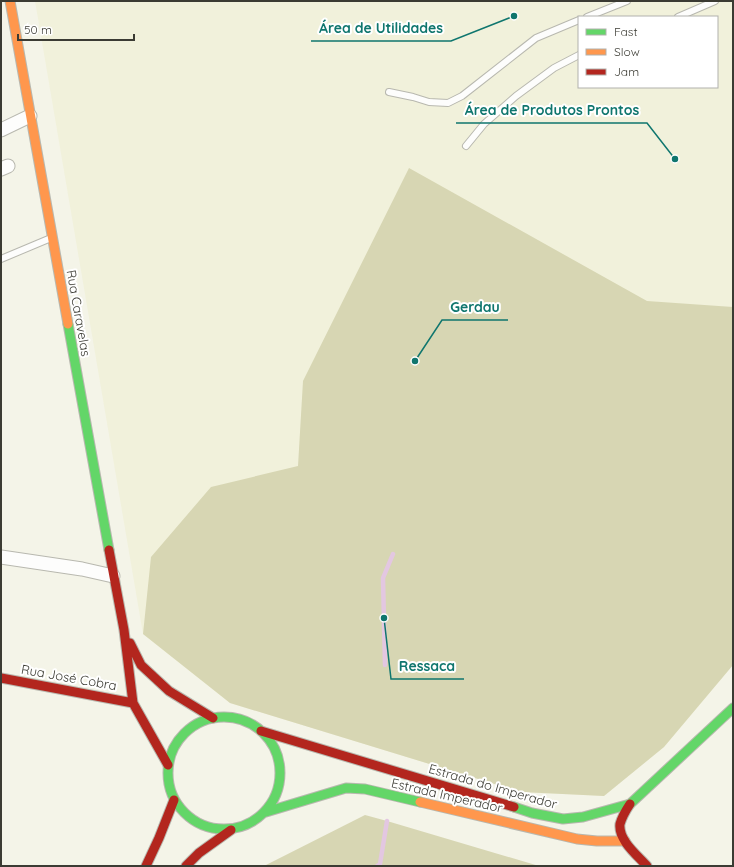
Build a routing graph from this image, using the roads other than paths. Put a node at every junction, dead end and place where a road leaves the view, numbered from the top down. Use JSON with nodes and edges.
{"nodes":[{"id":1,"x":10,"y":1,"type":"edge"},
{"id":2,"x":627,"y":1,"type":"edge"},
{"id":3,"x":715,"y":1,"type":"edge"},
{"id":4,"x":590,"y":16,"type":"edge"},
{"id":5,"x":680,"y":16,"type":"edge"},
{"id":6,"x":578,"y":20,"type":"edge"},
{"id":7,"x":578,"y":56,"type":"edge"},
{"id":8,"x":389,"y":92,"type":"dead end"},
{"id":9,"x":30,"y":116,"type":"junction"},
{"id":10,"x":1,"y":130,"type":"edge"},
{"id":11,"x":466,"y":146,"type":"dead end"},
{"id":12,"x":52,"y":238,"type":"junction"},
{"id":13,"x":1,"y":259,"type":"edge"},
{"id":14,"x":1,"y":557,"type":"edge"},
{"id":15,"x":113,"y":576,"type":"junction"},
{"id":16,"x":124,"y":630,"type":"junction"},
{"id":17,"x":1,"y":678,"type":"edge"},
{"id":18,"x":133,"y":702,"type":"junction"},
{"id":19,"x":733,"y":708,"type":"edge"},
{"id":20,"x":214,"y":718,"type":"junction"},
{"id":21,"x":261,"y":731,"type":"junction"},
{"id":22,"x":168,"y":766,"type":"junction"},
{"id":23,"x":174,"y":800,"type":"junction"},
{"id":24,"x":630,"y":804,"type":"junction"},
{"id":25,"x":266,"y":812,"type":"junction"},
{"id":26,"x":231,"y":830,"type":"junction"},
{"id":27,"x":625,"y":841,"type":"junction"},
{"id":28,"x":146,"y":866,"type":"edge"},
{"id":29,"x":186,"y":866,"type":"edge"},
{"id":30,"x":647,"y":866,"type":"edge"}],
"edges":[{"from":1,"to":9,"type":"street","name":"Rua Caravelas"},
{"from":2,"to":4,"type":"lane"},
{"from":3,"to":5,"type":"lane"},
{"from":6,"to":8,"type":"lane"},
{"from":7,"to":11,"type":"lane"},
{"from":9,"to":10,"type":"street"},
{"from":9,"to":12,"type":"street","name":"Rua Caravelas"},
{"from":12,"to":13,"type":"lane"},
{"from":12,"to":15,"type":"street","name":"Rua Caravelas"},
{"from":14,"to":15,"type":"street"},
{"from":15,"to":16,"type":"street","name":"Rua Caravelas"},
{"from":16,"to":18,"type":"street"},
{"from":16,"to":20,"type":"street"},
{"from":17,"to":18,"type":"street","name":"Rua José Cobra"},
{"from":18,"to":22,"type":"street"},
{"from":19,"to":24,"type":"street","name":"Estrada do Imperador"},
{"from":20,"to":21,"type":"street"},
{"from":20,"to":22,"type":"street"},
{"from":21,"to":24,"type":"street","name":"Estrada do Imperador"},
{"from":21,"to":25,"type":"street"},
{"from":22,"to":23,"type":"street"},
{"from":23,"to":26,"type":"street"},
{"from":23,"to":28,"type":"street"},
{"from":24,"to":27,"type":"street"},
{"from":25,"to":26,"type":"street"},
{"from":25,"to":27,"type":"street","name":"Estrada Imperador"},
{"from":26,"to":29,"type":"street"},
{"from":27,"to":30,"type":"street"}]}
